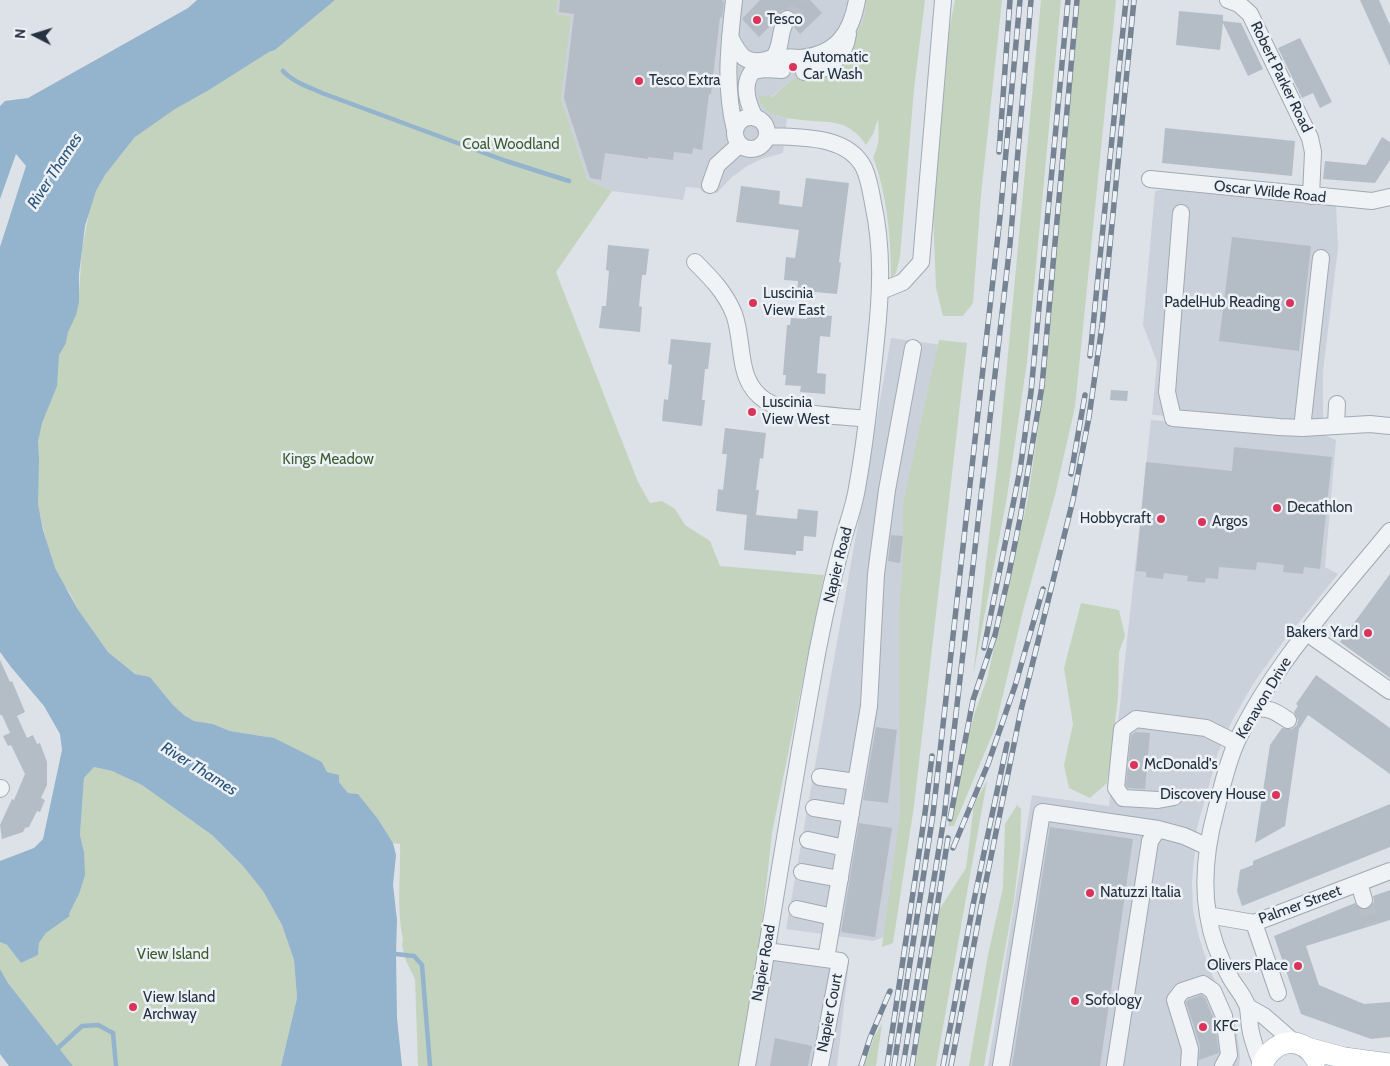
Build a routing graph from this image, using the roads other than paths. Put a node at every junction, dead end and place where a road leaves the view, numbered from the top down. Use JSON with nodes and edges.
{"nodes":[{"id":1,"x":734,"y":0,"type":"edge"},
{"id":2,"x":857,"y":0,"type":"edge"},
{"id":3,"x":943,"y":0,"type":"edge"},
{"id":4,"x":1235,"y":1,"type":"edge"},
{"id":5,"x":787,"y":19,"type":"tunnel mouth"},
{"id":6,"x":849,"y":29,"type":"junction"},
{"id":7,"x":730,"y":37,"type":"junction"},
{"id":8,"x":774,"y":63,"type":"junction"},
{"id":9,"x":804,"y":72,"type":"dead end"},
{"id":10,"x":755,"y":118,"type":"junction"},
{"id":11,"x":767,"y":136,"type":"junction"},
{"id":12,"x":737,"y":137,"type":"junction"},
{"id":13,"x":1150,"y":179,"type":"dead end"},
{"id":14,"x":710,"y":185,"type":"dead end"},
{"id":15,"x":1311,"y":196,"type":"junction"},
{"id":16,"x":1390,"y":198,"type":"edge"},
{"id":17,"x":1181,"y":213,"type":"dead end"},
{"id":18,"x":1321,"y":258,"type":"dead end"},
{"id":19,"x":695,"y":262,"type":"dead end"},
{"id":20,"x":881,"y":291,"type":"junction"},
{"id":21,"x":914,"y":348,"type":"dead end"},
{"id":22,"x":1337,"y":404,"type":"dead end"},
{"id":23,"x":867,"y":418,"type":"junction"},
{"id":24,"x":1336,"y":426,"type":"junction"},
{"id":25,"x":1390,"y":426,"type":"edge"},
{"id":26,"x":1302,"y":428,"type":"junction"},
{"id":27,"x":1390,"y":531,"type":"edge"},
{"id":28,"x":1307,"y":634,"type":"junction"},
{"id":29,"x":1390,"y":691,"type":"edge"},
{"id":30,"x":1254,"y":709,"type":"junction"},
{"id":31,"x":1288,"y":720,"type":"dead end"},
{"id":32,"x":1236,"y":743,"type":"junction"},
{"id":33,"x":820,"y":777,"type":"dead end"},
{"id":34,"x":856,"y":782,"type":"junction"},
{"id":35,"x":1174,"y":797,"type":"dead end"},
{"id":36,"x":814,"y":808,"type":"dead end"},
{"id":37,"x":850,"y":814,"type":"junction"},
{"id":38,"x":1158,"y":830,"type":"junction"},
{"id":39,"x":808,"y":840,"type":"dead end"},
{"id":40,"x":1208,"y":846,"type":"junction"},
{"id":41,"x":845,"y":848,"type":"junction"},
{"id":42,"x":1390,"y":871,"type":"edge"},
{"id":43,"x":802,"y":872,"type":"dead end"},
{"id":44,"x":840,"y":879,"type":"junction"},
{"id":45,"x":1359,"y":883,"type":"junction"},
{"id":46,"x":1364,"y":900,"type":"tunnel mouth"},
{"id":47,"x":796,"y":910,"type":"dead end"},
{"id":48,"x":1208,"y":915,"type":"junction"},
{"id":49,"x":833,"y":917,"type":"junction"},
{"id":50,"x":1254,"y":922,"type":"junction"},
{"id":51,"x":766,"y":951,"type":"junction"},
{"id":52,"x":833,"y":960,"type":"junction"},
{"id":53,"x":1278,"y":993,"type":"dead end"},
{"id":54,"x":1248,"y":1007,"type":"junction"},
{"id":55,"x":1307,"y":1053,"type":"edge"},
{"id":56,"x":1390,"y":1064,"type":"edge"},
{"id":57,"x":747,"y":1066,"type":"edge"},
{"id":58,"x":820,"y":1066,"type":"edge"},
{"id":59,"x":1001,"y":1066,"type":"edge"},
{"id":60,"x":1116,"y":1066,"type":"edge"},
{"id":61,"x":1189,"y":1066,"type":"edge"},
{"id":62,"x":1223,"y":1066,"type":"edge"},
{"id":63,"x":1262,"y":1066,"type":"edge"}],
"edges":[{"from":1,"to":7,"type":"street"},
{"from":2,"to":6,"type":"street"},
{"from":3,"to":20,"type":"street"},
{"from":4,"to":15,"type":"street","name":"Robert Parker Road"},
{"from":5,"to":8,"type":"street"},
{"from":6,"to":8,"type":"street"},
{"from":6,"to":9,"type":"street"},
{"from":7,"to":8,"type":"street"},
{"from":7,"to":12,"type":"street"},
{"from":8,"to":10,"type":"street"},
{"from":10,"to":11,"type":"street"},
{"from":10,"to":12,"type":"street"},
{"from":11,"to":12,"type":"street"},
{"from":11,"to":20,"type":"street","name":"Napier Road"},
{"from":12,"to":14,"type":"street"},
{"from":13,"to":15,"type":"street","name":"Oscar Wilde Road"},
{"from":15,"to":16,"type":"street","name":"Oscar Wilde Road"},
{"from":17,"to":26,"type":"street"},
{"from":18,"to":26,"type":"street"},
{"from":19,"to":23,"type":"street"},
{"from":20,"to":23,"type":"street","name":"Napier Road"},
{"from":21,"to":34,"type":"street","name":"Napier Court"},
{"from":22,"to":24,"type":"street"},
{"from":23,"to":51,"type":"street","name":"Napier Road"},
{"from":24,"to":25,"type":"street"},
{"from":24,"to":26,"type":"street"},
{"from":27,"to":28,"type":"street","name":"Kenavon Drive"},
{"from":28,"to":29,"type":"street"},
{"from":28,"to":30,"type":"street","name":"Kenavon Drive"},
{"from":30,"to":31,"type":"street"},
{"from":30,"to":32,"type":"street","name":"Kenavon Drive"},
{"from":32,"to":35,"type":"street"},
{"from":32,"to":40,"type":"street","name":"Kenavon Drive"},
{"from":33,"to":34,"type":"street"},
{"from":34,"to":37,"type":"street","name":"Napier Court"},
{"from":36,"to":37,"type":"street"},
{"from":37,"to":41,"type":"street","name":"Napier Court"},
{"from":38,"to":40,"type":"street"},
{"from":38,"to":59,"type":"street"},
{"from":38,"to":60,"type":"street"},
{"from":39,"to":41,"type":"street"},
{"from":40,"to":48,"type":"street","name":"Kenavon Drive"},
{"from":41,"to":44,"type":"street","name":"Napier Court"},
{"from":42,"to":45,"type":"street","name":"Palmer Street"},
{"from":43,"to":44,"type":"street"},
{"from":44,"to":49,"type":"street","name":"Napier Court"},
{"from":45,"to":46,"type":"street"},
{"from":45,"to":50,"type":"street","name":"Palmer Street"},
{"from":47,"to":49,"type":"street"},
{"from":48,"to":50,"type":"street","name":"Palmer Street"},
{"from":48,"to":54,"type":"street","name":"Kenavon Drive"},
{"from":49,"to":52,"type":"street","name":"Napier Court"},
{"from":50,"to":53,"type":"street"},
{"from":51,"to":52,"type":"street"},
{"from":51,"to":57,"type":"street","name":"Napier Road"},
{"from":52,"to":58,"type":"street","name":"Napier Court"},
{"from":54,"to":55,"type":"street","name":"Kenavon Drive"},
{"from":54,"to":63,"type":"street","name":"Kenavon Drive"},
{"from":55,"to":56,"type":"main road"},
{"from":55,"to":63,"type":"main road"},
{"from":61,"to":62,"type":"street"}]}
